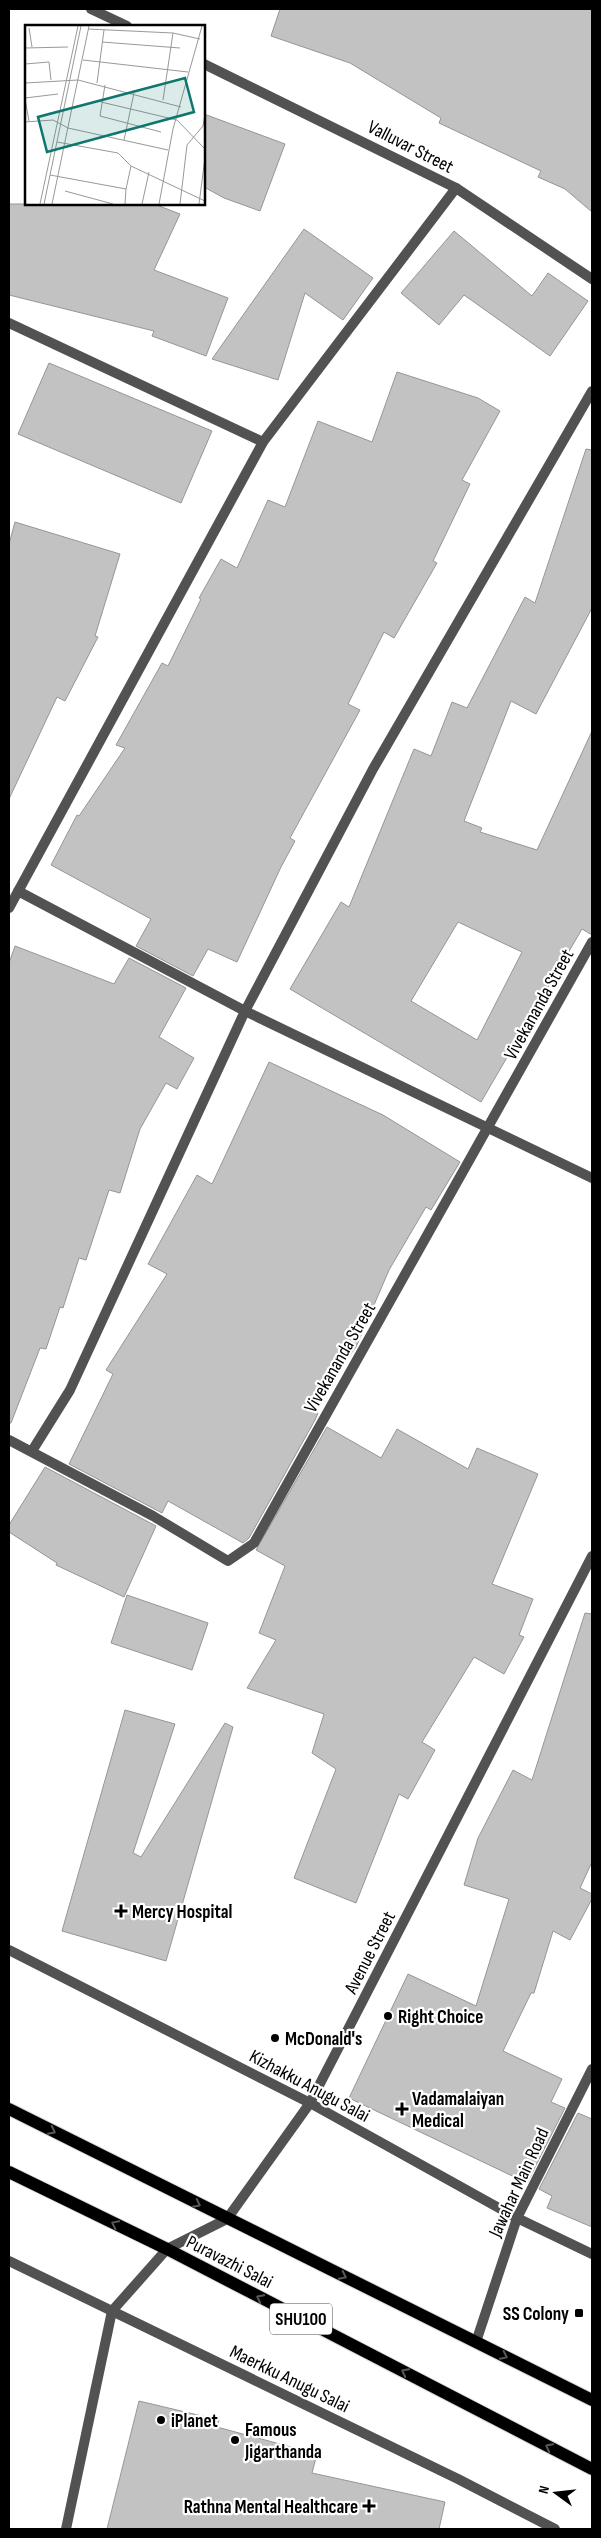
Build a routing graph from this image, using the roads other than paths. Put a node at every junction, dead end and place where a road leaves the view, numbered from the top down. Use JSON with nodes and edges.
{"nodes":[{"id":1,"x":90,"y":9,"type":"edge"},
{"id":2,"x":125,"y":25,"type":"edge"},
{"id":3,"x":205,"y":64,"type":"edge"},
{"id":4,"x":456,"y":188,"type":"junction"},
{"id":5,"x":592,"y":279,"type":"edge"},
{"id":6,"x":9,"y":323,"type":"edge"},
{"id":7,"x":592,"y":391,"type":"edge"},
{"id":8,"x":263,"y":442,"type":"junction"},
{"id":9,"x":18,"y":892,"type":"junction"},
{"id":10,"x":9,"y":908,"type":"edge"},
{"id":11,"x":592,"y":942,"type":"edge"},
{"id":12,"x":245,"y":1011,"type":"junction"},
{"id":13,"x":489,"y":1128,"type":"junction"},
{"id":14,"x":592,"y":1178,"type":"edge"},
{"id":15,"x":9,"y":1440,"type":"edge"},
{"id":16,"x":32,"y":1451,"type":"junction"},
{"id":17,"x":592,"y":1556,"type":"edge"},
{"id":18,"x":9,"y":1950,"type":"edge"},
{"id":19,"x":592,"y":2069,"type":"edge"},
{"id":20,"x":310,"y":2103,"type":"junction"},
{"id":21,"x":9,"y":2109,"type":"edge"},
{"id":22,"x":9,"y":2172,"type":"edge"},
{"id":23,"x":517,"y":2218,"type":"junction"},
{"id":24,"x":228,"y":2219,"type":"junction"},
{"id":25,"x":166,"y":2249,"type":"junction"},
{"id":26,"x":592,"y":2254,"type":"edge"},
{"id":27,"x":9,"y":2261,"type":"edge"},
{"id":28,"x":112,"y":2311,"type":"junction"},
{"id":29,"x":476,"y":2342,"type":"junction"},
{"id":30,"x":592,"y":2400,"type":"edge"},
{"id":31,"x":592,"y":2469,"type":"edge"},
{"id":32,"x":66,"y":2529,"type":"edge"},
{"id":33,"x":555,"y":2529,"type":"edge"}],
"edges":[{"from":1,"to":2,"type":"street"},
{"from":3,"to":4,"type":"street","name":"Valluvar Street"},
{"from":4,"to":5,"type":"street","name":"Valluvar Street"},
{"from":4,"to":8,"type":"street"},
{"from":6,"to":8,"type":"street"},
{"from":7,"to":12,"type":"street"},
{"from":8,"to":9,"type":"street"},
{"from":9,"to":10,"type":"street"},
{"from":9,"to":12,"type":"street"},
{"from":11,"to":13,"type":"street","name":"Vivekananda Street"},
{"from":12,"to":13,"type":"street"},
{"from":12,"to":16,"type":"street"},
{"from":13,"to":14,"type":"street"},
{"from":13,"to":16,"type":"street","name":"Vivekananda Street"},
{"from":15,"to":16,"type":"street","name":"Vivekananda Street"},
{"from":17,"to":20,"type":"street","name":"Avenue Street"},
{"from":18,"to":20,"type":"street","name":"Kizhakku Anugu Salai"},
{"from":19,"to":23,"type":"street","name":"Jawahar Main Road"},
{"from":20,"to":23,"type":"street","name":"Kizhakku Anugu Salai"},
{"from":20,"to":24,"type":"street","name":"Avenue Street"},
{"from":21,"to":24,"type":"main road","name":"Puravazhi Salai","one_way":true},
{"from":25,"to":22,"type":"main road","name":"Puravazhi Salai","number":"SHU100","one_way":true},
{"from":23,"to":26,"type":"street","name":"Kizhakku Anugu Salai"},
{"from":23,"to":29,"type":"street","name":"Jawahar Main Road"},
{"from":24,"to":25,"type":"street","name":"Avenue Street"},
{"from":24,"to":29,"type":"main road","name":"Puravazhi Salai","one_way":true},
{"from":25,"to":28,"type":"street","name":"Avenue Street"},
{"from":31,"to":25,"type":"main road","name":"Puravazhi Salai","number":"SHU100","one_way":true},
{"from":27,"to":28,"type":"street","name":"Maerkku Anugu Salai"},
{"from":28,"to":32,"type":"street"},
{"from":28,"to":33,"type":"street","name":"Maerkku Anugu Salai"},
{"from":29,"to":30,"type":"main road","name":"Puravazhi Salai","one_way":true}]}
